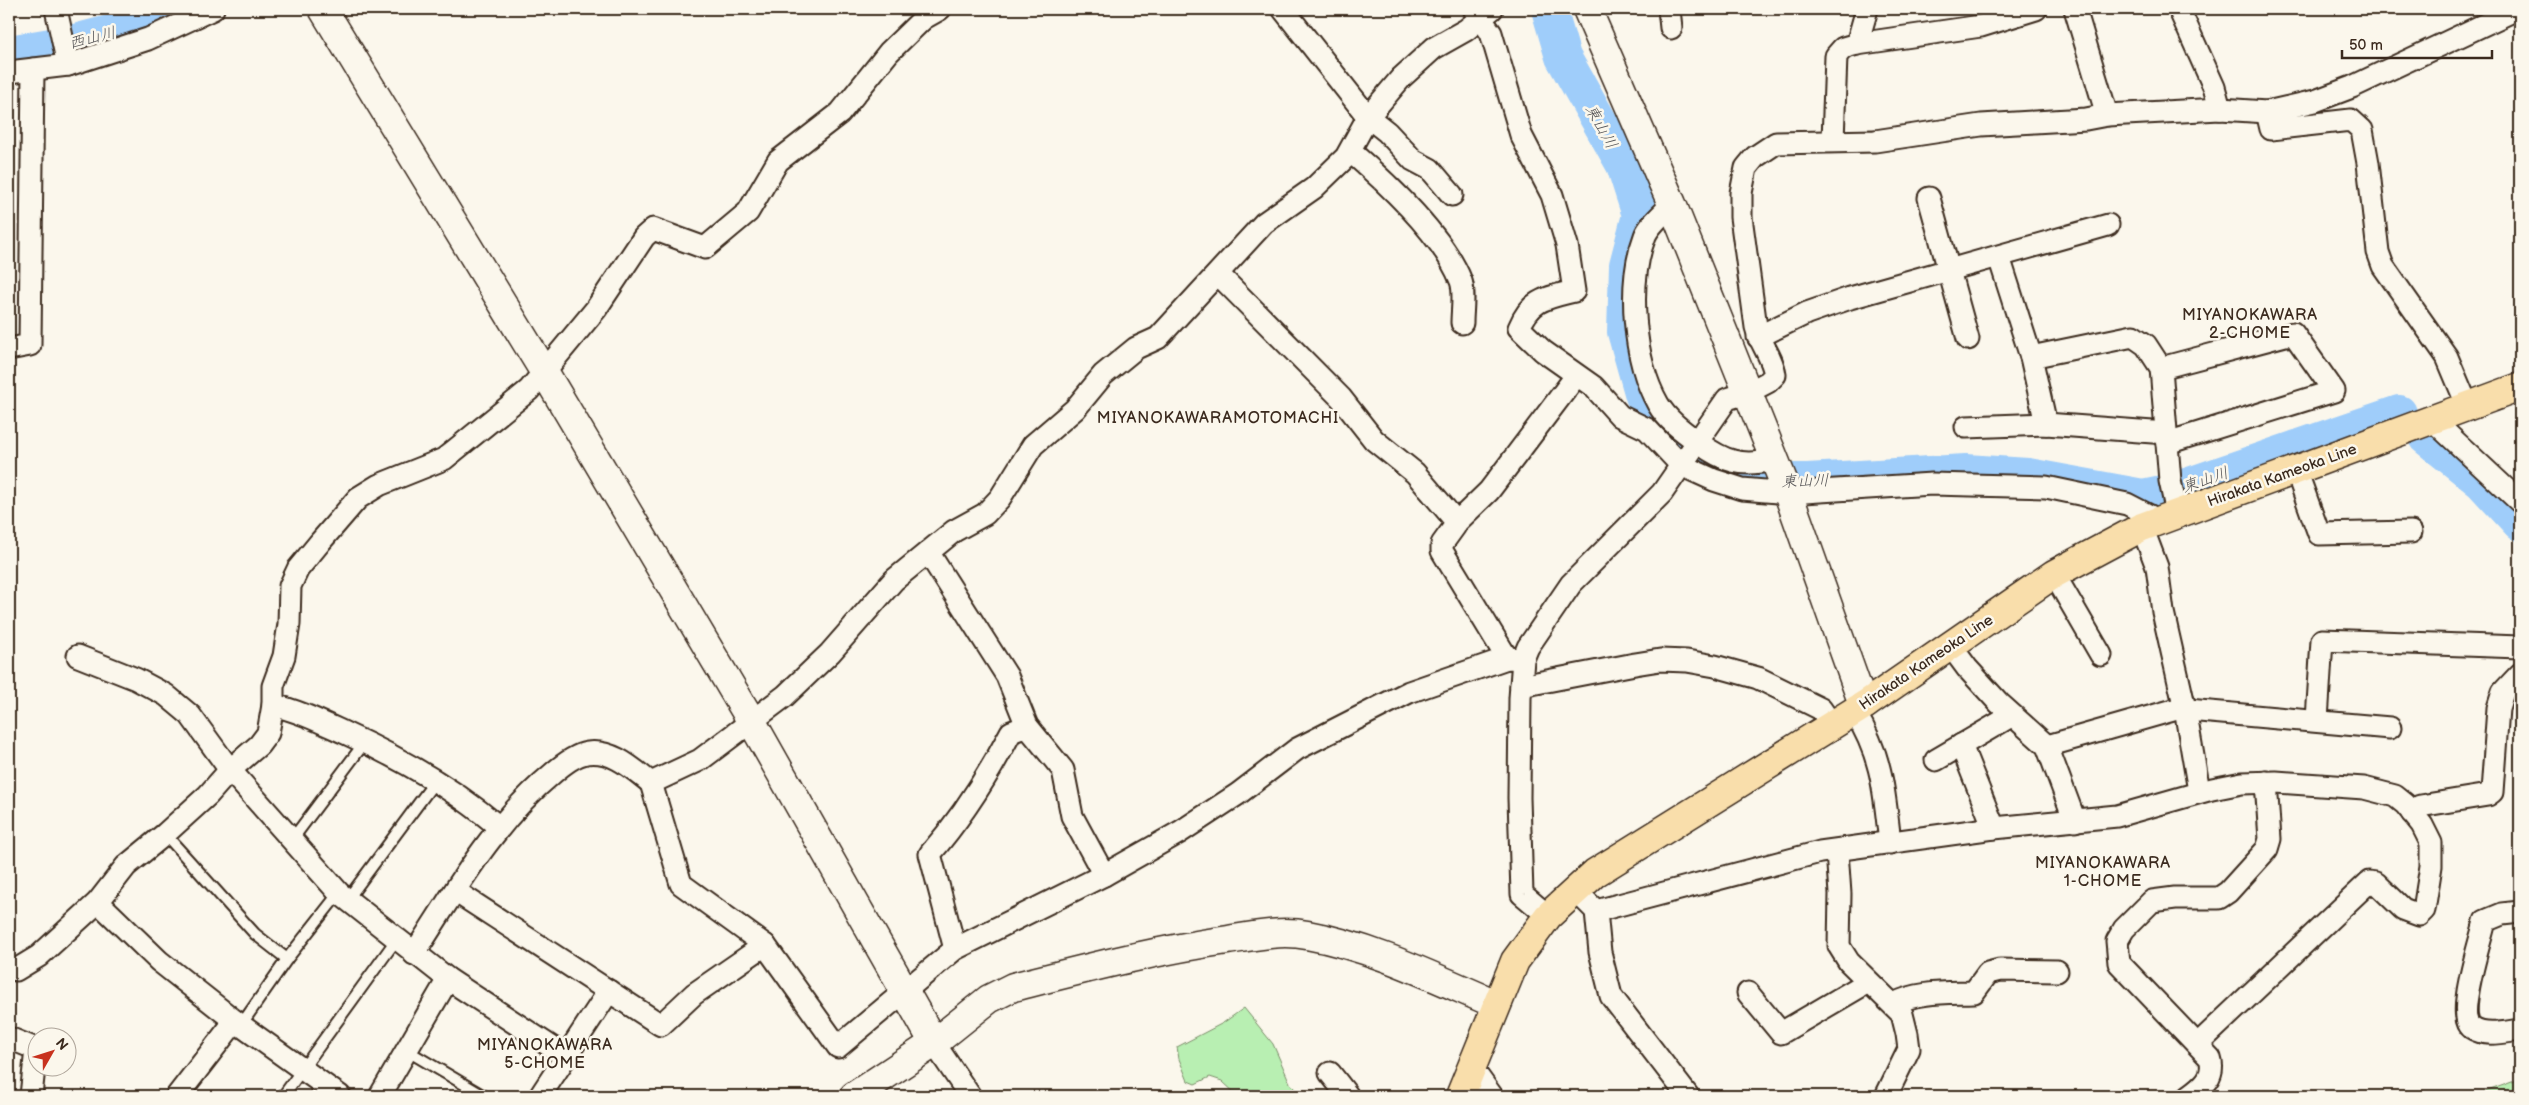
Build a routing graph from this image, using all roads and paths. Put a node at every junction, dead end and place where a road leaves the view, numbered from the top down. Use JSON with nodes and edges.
{"nodes":[{"id":1,"x":56,"y":9,"type":"edge"},
{"id":2,"x":213,"y":9,"type":"edge"},
{"id":3,"x":323,"y":9,"type":"edge"},
{"id":4,"x":940,"y":9,"type":"edge"},
{"id":5,"x":1282,"y":9,"type":"edge"},
{"id":6,"x":1586,"y":9,"type":"edge"},
{"id":7,"x":1867,"y":9,"type":"edge"},
{"id":8,"x":2036,"y":9,"type":"edge"},
{"id":9,"x":2074,"y":9,"type":"edge"},
{"id":10,"x":2179,"y":9,"type":"edge"},
{"id":11,"x":1482,"y":11,"type":"edge"},
{"id":12,"x":2506,"y":11,"type":"edge"},
{"id":13,"x":1979,"y":17,"type":"edge"},
{"id":14,"x":1857,"y":44,"type":"junction"},
{"id":15,"x":67,"y":60,"type":"junction"},
{"id":16,"x":33,"y":69,"type":"junction"},
{"id":17,"x":9,"y":72,"type":"edge"},
{"id":18,"x":2220,"y":109,"type":"junction"},
{"id":19,"x":2267,"y":112,"type":"junction"},
{"id":20,"x":2107,"y":115,"type":"junction"},
{"id":21,"x":1368,"y":117,"type":"junction"},
{"id":22,"x":1833,"y":141,"type":"junction"},
{"id":23,"x":1350,"y":150,"type":"junction"},
{"id":24,"x":1452,"y":195,"type":"dead end"},
{"id":25,"x":1929,"y":198,"type":"dead end"},
{"id":26,"x":1672,"y":204,"type":"junction"},
{"id":27,"x":2108,"y":225,"type":"dead end"},
{"id":28,"x":1999,"y":256,"type":"junction"},
{"id":29,"x":1949,"y":268,"type":"junction"},
{"id":30,"x":1219,"y":275,"type":"junction"},
{"id":31,"x":1462,"y":323,"type":"dead end"},
{"id":32,"x":1758,"y":337,"type":"junction"},
{"id":33,"x":1968,"y":339,"type":"dead end"},
{"id":34,"x":9,"y":349,"type":"edge"},
{"id":35,"x":2031,"y":357,"type":"junction"},
{"id":36,"x":2161,"y":368,"type":"junction"},
{"id":37,"x":545,"y":372,"type":"junction"},
{"id":38,"x":1576,"y":376,"type":"junction"},
{"id":39,"x":2520,"y":387,"type":"edge"},
{"id":40,"x":1747,"y":393,"type":"junction"},
{"id":41,"x":2468,"y":407,"type":"junction"},
{"id":42,"x":2436,"y":418,"type":"junction"},
{"id":43,"x":2046,"y":424,"type":"junction"},
{"id":44,"x":1966,"y":427,"type":"dead end"},
{"id":45,"x":2166,"y":438,"type":"junction"},
{"id":46,"x":1690,"y":453,"type":"junction"},
{"id":47,"x":2296,"y":470,"type":"junction"},
{"id":48,"x":1780,"y":474,"type":"junction"},
{"id":49,"x":2520,"y":502,"type":"edge"},
{"id":50,"x":2164,"y":508,"type":"junction"},
{"id":51,"x":1456,"y":523,"type":"junction"},
{"id":52,"x":2411,"y":532,"type":"dead end"},
{"id":53,"x":928,"y":552,"type":"junction"},
{"id":54,"x":2054,"y":574,"type":"junction"},
{"id":55,"x":1950,"y":645,"type":"junction"},
{"id":56,"x":2520,"y":648,"type":"edge"},
{"id":57,"x":2102,"y":655,"type":"dead end"},
{"id":58,"x":78,"y":656,"type":"dead end"},
{"id":59,"x":1515,"y":658,"type":"junction"},
{"id":60,"x":2520,"y":674,"type":"edge"},
{"id":61,"x":1521,"y":686,"type":"junction"},
{"id":62,"x":273,"y":705,"type":"junction"},
{"id":63,"x":2185,"y":709,"type":"junction"},
{"id":64,"x":1850,"y":713,"type":"junction"},
{"id":65,"x":2012,"y":716,"type":"junction"},
{"id":66,"x":2317,"y":720,"type":"junction"},
{"id":67,"x":752,"y":722,"type":"junction"},
{"id":68,"x":1027,"y":726,"type":"junction"},
{"id":69,"x":2390,"y":728,"type":"dead end"},
{"id":70,"x":365,"y":742,"type":"junction"},
{"id":71,"x":1961,"y":746,"type":"junction"},
{"id":72,"x":2047,"y":746,"type":"junction"},
{"id":73,"x":1936,"y":760,"type":"dead end"},
{"id":74,"x":230,"y":770,"type":"junction"},
{"id":75,"x":436,"y":780,"type":"junction"},
{"id":76,"x":651,"y":782,"type":"junction"},
{"id":77,"x":2266,"y":782,"type":"junction"},
{"id":78,"x":2199,"y":792,"type":"junction"},
{"id":79,"x":2412,"y":813,"type":"junction"},
{"id":80,"x":2075,"y":821,"type":"junction"},
{"id":81,"x":499,"y":827,"type":"junction"},
{"id":82,"x":1994,"y":828,"type":"junction"},
{"id":83,"x":165,"y":834,"type":"junction"},
{"id":84,"x":291,"y":841,"type":"junction"},
{"id":85,"x":1890,"y":843,"type":"junction"},
{"id":86,"x":1837,"y":851,"type":"junction"},
{"id":87,"x":1104,"y":875,"type":"junction"},
{"id":88,"x":1575,"y":890,"type":"junction"},
{"id":89,"x":455,"y":891,"type":"junction"},
{"id":90,"x":343,"y":897,"type":"junction"},
{"id":91,"x":98,"y":902,"type":"junction"},
{"id":92,"x":1596,"y":911,"type":"junction"},
{"id":93,"x":2520,"y":912,"type":"edge"},
{"id":94,"x":1548,"y":916,"type":"junction"},
{"id":95,"x":396,"y":940,"type":"junction"},
{"id":96,"x":764,"y":945,"type":"junction"},
{"id":97,"x":955,"y":948,"type":"junction"},
{"id":98,"x":414,"y":954,"type":"junction"},
{"id":99,"x":287,"y":959,"type":"junction"},
{"id":100,"x":2057,"y":971,"type":"dead end"},
{"id":101,"x":11,"y":975,"type":"edge"},
{"id":102,"x":448,"y":979,"type":"junction"},
{"id":103,"x":1868,"y":982,"type":"junction"},
{"id":104,"x":609,"y":991,"type":"junction"},
{"id":105,"x":904,"y":992,"type":"junction"},
{"id":106,"x":1748,"y":993,"type":"dead end"},
{"id":107,"x":1496,"y":1004,"type":"junction"},
{"id":108,"x":1894,"y":1004,"type":"junction"},
{"id":109,"x":238,"y":1023,"type":"junction"},
{"id":110,"x":2520,"y":1030,"type":"edge"},
{"id":111,"x":9,"y":1038,"type":"edge"},
{"id":112,"x":934,"y":1042,"type":"junction"},
{"id":113,"x":2198,"y":1044,"type":"junction"},
{"id":114,"x":406,"y":1050,"type":"junction"},
{"id":115,"x":565,"y":1056,"type":"junction"},
{"id":116,"x":1471,"y":1067,"type":"junction"},
{"id":117,"x":304,"y":1070,"type":"junction"},
{"id":118,"x":1330,"y":1073,"type":"dead end"},
{"id":119,"x":183,"y":1094,"type":"edge"},
{"id":120,"x":2197,"y":1094,"type":"edge"},
{"id":121,"x":31,"y":1096,"type":"edge"},
{"id":122,"x":283,"y":1096,"type":"edge"},
{"id":123,"x":340,"y":1096,"type":"edge"},
{"id":124,"x":380,"y":1096,"type":"edge"},
{"id":125,"x":484,"y":1096,"type":"edge"},
{"id":126,"x":540,"y":1096,"type":"edge"},
{"id":127,"x":854,"y":1096,"type":"edge"},
{"id":128,"x":970,"y":1096,"type":"edge"},
{"id":129,"x":1348,"y":1096,"type":"edge"},
{"id":130,"x":1460,"y":1096,"type":"edge"},
{"id":131,"x":1492,"y":1096,"type":"edge"},
{"id":132,"x":1688,"y":1096,"type":"edge"},
{"id":133,"x":1886,"y":1096,"type":"edge"}],
"edges":[{"from":1,"to":15,"type":"street"},
{"from":2,"to":15,"type":"street"},
{"from":3,"to":37,"type":"street"},
{"from":4,"to":37,"type":"street"},
{"from":5,"to":21,"type":"street"},
{"from":6,"to":26,"type":"street"},
{"from":7,"to":14,"type":"street"},
{"from":8,"to":13,"type":"street"},
{"from":9,"to":20,"type":"street"},
{"from":10,"to":18,"type":"street"},
{"from":11,"to":21,"type":"street"},
{"from":11,"to":38,"type":"street"},
{"from":12,"to":19,"type":"street"},
{"from":13,"to":14,"type":"street"},
{"from":14,"to":22,"type":"street"},
{"from":15,"to":16,"type":"street"},
{"from":16,"to":17,"type":"street"},
{"from":16,"to":34,"type":"street"},
{"from":18,"to":19,"type":"street"},
{"from":18,"to":20,"type":"street"},
{"from":19,"to":41,"type":"street"},
{"from":20,"to":22,"type":"street"},
{"from":21,"to":23,"type":"street"},
{"from":21,"to":24,"type":"street"},
{"from":22,"to":32,"type":"street"},
{"from":23,"to":30,"type":"street"},
{"from":23,"to":31,"type":"street"},
{"from":25,"to":29,"type":"street"},
{"from":26,"to":40,"type":"street"},
{"from":26,"to":46,"type":"street"},
{"from":27,"to":28,"type":"street"},
{"from":28,"to":29,"type":"street"},
{"from":28,"to":35,"type":"street"},
{"from":29,"to":32,"type":"street"},
{"from":29,"to":33,"type":"street"},
{"from":30,"to":51,"type":"street"},
{"from":30,"to":53,"type":"street"},
{"from":32,"to":40,"type":"street"},
{"from":35,"to":36,"type":"street"},
{"from":35,"to":43,"type":"street"},
{"from":36,"to":45,"type":"street"},
{"from":36,"to":45,"type":"street"},
{"from":37,"to":62,"type":"street"},
{"from":37,"to":67,"type":"street"},
{"from":38,"to":46,"type":"street"},
{"from":38,"to":51,"type":"street"},
{"from":39,"to":41,"type":"main road","name":"Hirakata Kameoka Line"},
{"from":40,"to":46,"type":"street"},
{"from":40,"to":48,"type":"street"},
{"from":41,"to":42,"type":"main road","name":"Hirakata Kameoka Line"},
{"from":42,"to":47,"type":"main road","name":"Hirakata Kameoka Line"},
{"from":42,"to":49,"type":"street"},
{"from":43,"to":44,"type":"street"},
{"from":43,"to":45,"type":"street"},
{"from":45,"to":50,"type":"street"},
{"from":46,"to":48,"type":"street"},
{"from":46,"to":48,"type":"street"},
{"from":46,"to":59,"type":"street"},
{"from":47,"to":50,"type":"main road","name":"Hirakata Kameoka Line"},
{"from":47,"to":52,"type":"street"},
{"from":48,"to":50,"type":"street"},
{"from":48,"to":64,"type":"street"},
{"from":50,"to":54,"type":"main road","name":"Hirakata Kameoka Line"},
{"from":50,"to":63,"type":"street"},
{"from":51,"to":59,"type":"street"},
{"from":53,"to":67,"type":"street"},
{"from":53,"to":68,"type":"street"},
{"from":54,"to":55,"type":"main road","name":"Hirakata Kameoka Line"},
{"from":54,"to":57,"type":"street"},
{"from":55,"to":64,"type":"main road","name":"Hirakata Kameoka Line"},
{"from":55,"to":65,"type":"street"},
{"from":56,"to":66,"type":"street"},
{"from":58,"to":74,"type":"street"},
{"from":59,"to":61,"type":"street"},
{"from":59,"to":87,"type":"street"},
{"from":60,"to":79,"type":"street"},
{"from":61,"to":64,"type":"street"},
{"from":61,"to":94,"type":"street"},
{"from":62,"to":70,"type":"street"},
{"from":62,"to":74,"type":"street"},
{"from":63,"to":66,"type":"street"},
{"from":63,"to":72,"type":"street"},
{"from":63,"to":78,"type":"street"},
{"from":64,"to":85,"type":"street"},
{"from":64,"to":88,"type":"main road","name":"Hirakata Kameoka Line"},
{"from":65,"to":71,"type":"street"},
{"from":65,"to":72,"type":"street"},
{"from":66,"to":69,"type":"street"},
{"from":67,"to":76,"type":"street"},
{"from":67,"to":105,"type":"street"},
{"from":68,"to":87,"type":"street"},
{"from":68,"to":97,"type":"street"},
{"from":70,"to":75,"type":"street"},
{"from":70,"to":84,"type":"lane"},
{"from":71,"to":73,"type":"street"},
{"from":71,"to":82,"type":"street"},
{"from":72,"to":80,"type":"street"},
{"from":74,"to":83,"type":"street"},
{"from":74,"to":84,"type":"street"},
{"from":75,"to":81,"type":"street"},
{"from":75,"to":90,"type":"lane"},
{"from":76,"to":81,"type":"street"},
{"from":76,"to":96,"type":"street"},
{"from":77,"to":78,"type":"street"},
{"from":77,"to":79,"type":"street"},
{"from":77,"to":113,"type":"street"},
{"from":78,"to":80,"type":"street"},
{"from":79,"to":113,"type":"street"},
{"from":80,"to":82,"type":"street"},
{"from":81,"to":89,"type":"street"},
{"from":82,"to":85,"type":"street"},
{"from":83,"to":91,"type":"street"},
{"from":83,"to":99,"type":"lane"},
{"from":84,"to":90,"type":"street"},
{"from":85,"to":86,"type":"street"},
{"from":86,"to":92,"type":"street"},
{"from":86,"to":103,"type":"street"},
{"from":87,"to":97,"type":"street"},
{"from":88,"to":92,"type":"street"},
{"from":88,"to":94,"type":"main road","name":"Hirakata Kameoka Line"},
{"from":89,"to":98,"type":"street"},
{"from":89,"to":104,"type":"street"},
{"from":90,"to":95,"type":"street"},
{"from":90,"to":99,"type":"lane"},
{"from":91,"to":101,"type":"street"},
{"from":91,"to":109,"type":"street"},
{"from":92,"to":132,"type":"street"},
{"from":93,"to":110,"type":"street"},
{"from":94,"to":107,"type":"main road","name":"Hirakata Kameoka Line"},
{"from":95,"to":98,"type":"street"},
{"from":95,"to":117,"type":"lane"},
{"from":96,"to":104,"type":"street"},
{"from":96,"to":105,"type":"street"},
{"from":97,"to":105,"type":"street"},
{"from":98,"to":102,"type":"street"},
{"from":99,"to":109,"type":"lane"},
{"from":100,"to":108,"type":"street"},
{"from":102,"to":114,"type":"street"},
{"from":102,"to":115,"type":"street"},
{"from":103,"to":106,"type":"street"},
{"from":103,"to":108,"type":"street"},
{"from":104,"to":115,"type":"street"},
{"from":105,"to":112,"type":"street"},
{"from":107,"to":112,"type":"street"},
{"from":107,"to":116,"type":"main road","name":"Hirakata Kameoka Line"},
{"from":108,"to":133,"type":"street"},
{"from":109,"to":117,"type":"street"},
{"from":109,"to":119,"type":"street"},
{"from":111,"to":121,"type":"street"},
{"from":112,"to":127,"type":"street"},
{"from":112,"to":128,"type":"street"},
{"from":113,"to":120,"type":"street"},
{"from":114,"to":124,"type":"street"},
{"from":114,"to":125,"type":"lane"},
{"from":115,"to":126,"type":"street"},
{"from":116,"to":130,"type":"main road","name":"Hirakata Kameoka Line"},
{"from":116,"to":131,"type":"street"},
{"from":117,"to":122,"type":"lane"},
{"from":117,"to":123,"type":"street"},
{"from":118,"to":129,"type":"street"}]}
